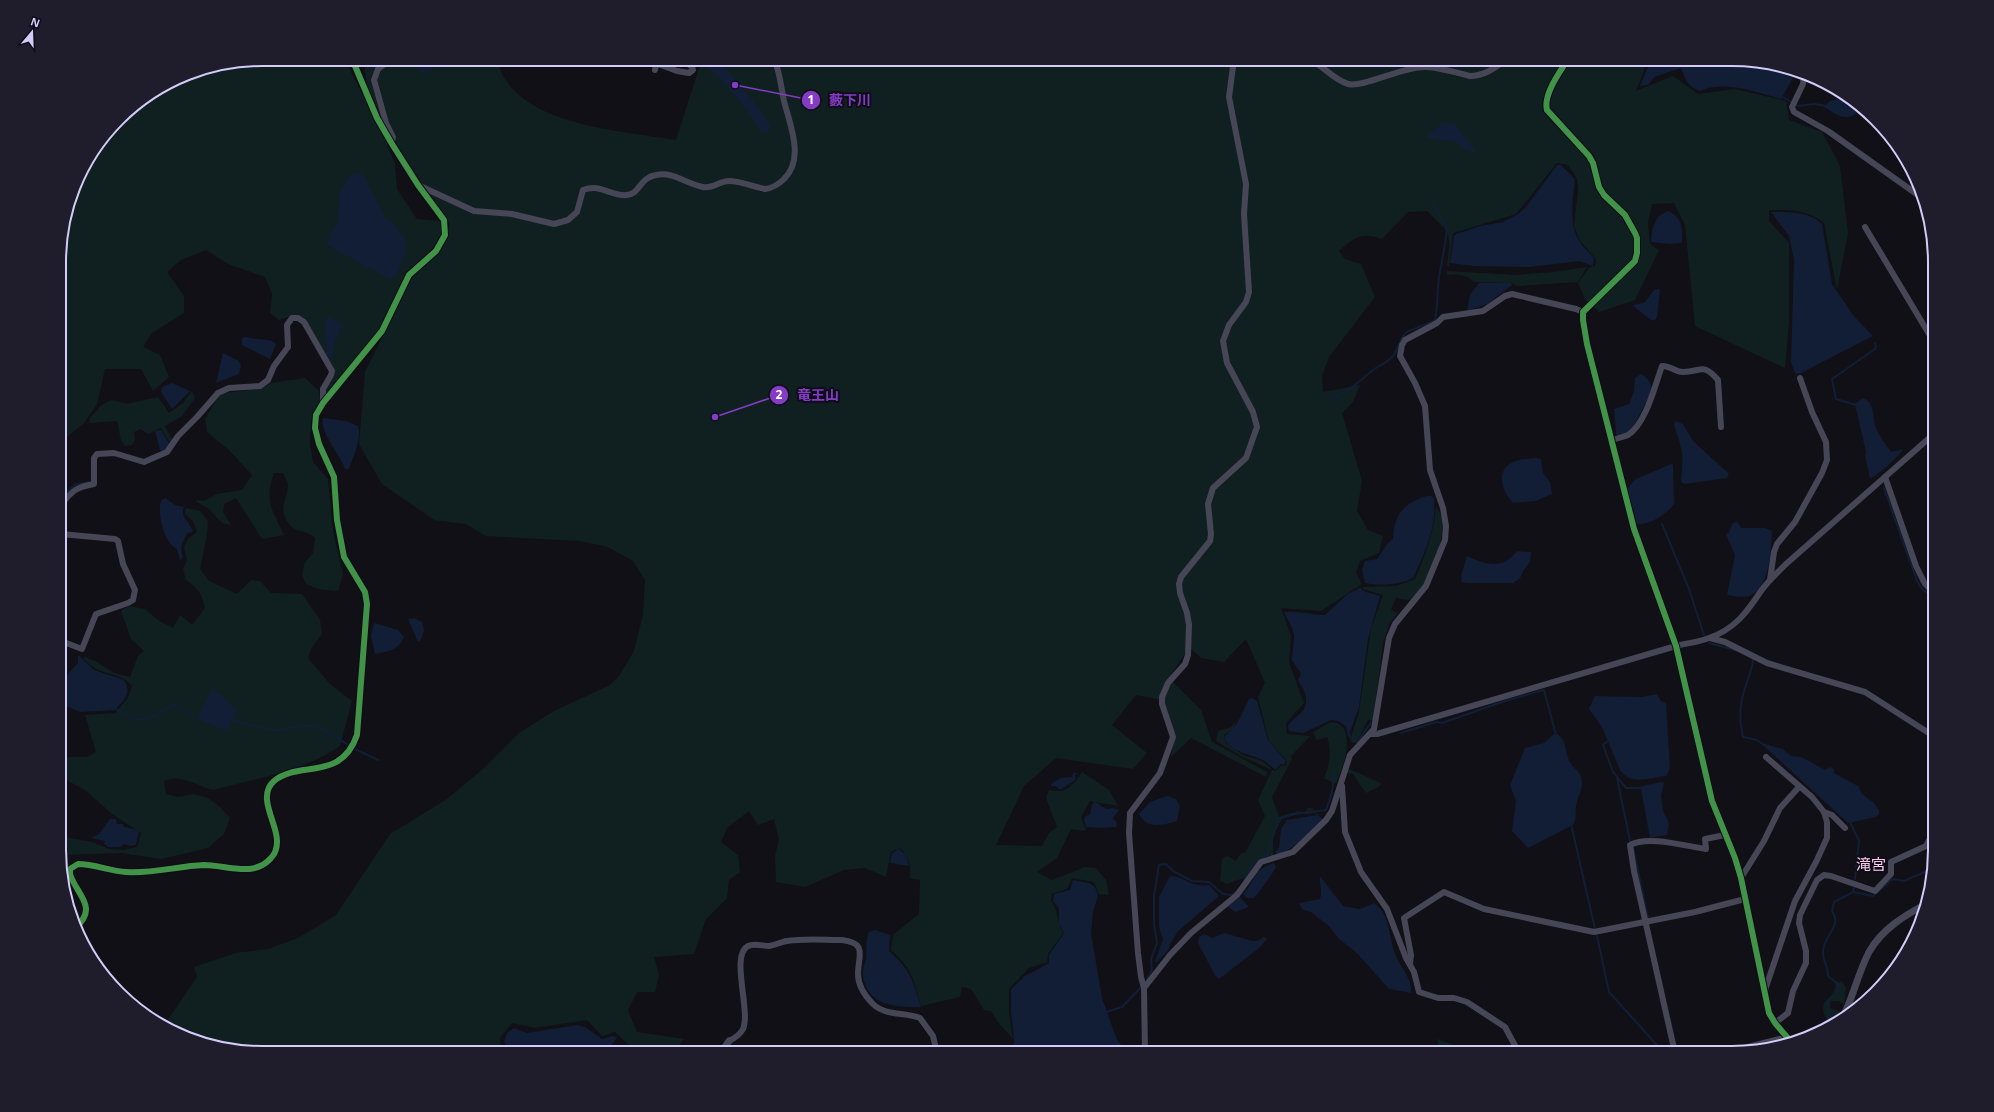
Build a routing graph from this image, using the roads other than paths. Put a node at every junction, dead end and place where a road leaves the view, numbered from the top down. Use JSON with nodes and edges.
{"nodes":[{"id":1,"x":355,"y":66,"type":"edge"},
{"id":2,"x":382,"y":66,"type":"edge"},
{"id":3,"x":656,"y":66,"type":"edge"},
{"id":4,"x":663,"y":66,"type":"edge"},
{"id":5,"x":692,"y":66,"type":"edge"},
{"id":6,"x":776,"y":66,"type":"edge"},
{"id":7,"x":1233,"y":66,"type":"edge"},
{"id":8,"x":1320,"y":66,"type":"edge"},
{"id":9,"x":1498,"y":66,"type":"edge"},
{"id":10,"x":1564,"y":66,"type":"edge"},
{"id":11,"x":655,"y":70,"type":"dead end"},
{"id":12,"x":1803,"y":79,"type":"edge"},
{"id":13,"x":392,"y":144,"type":"junction"},
{"id":14,"x":418,"y":185,"type":"junction"},
{"id":15,"x":1916,"y":193,"type":"edge"},
{"id":16,"x":1865,"y":227,"type":"dead end"},
{"id":17,"x":1583,"y":312,"type":"junction"},
{"id":18,"x":1928,"y":332,"type":"edge"},
{"id":19,"x":1800,"y":378,"type":"dead end"},
{"id":20,"x":323,"y":403,"type":"junction"},
{"id":21,"x":1722,"y":427,"type":"dead end"},
{"id":22,"x":1613,"y":440,"type":"junction"},
{"id":23,"x":1928,"y":440,"type":"edge"},
{"id":24,"x":1885,"y":477,"type":"junction"},
{"id":25,"x":66,"y":499,"type":"edge"},
{"id":26,"x":66,"y":534,"type":"edge"},
{"id":27,"x":1770,"y":580,"type":"junction"},
{"id":28,"x":1928,"y":587,"type":"edge"},
{"id":29,"x":1710,"y":638,"type":"junction"},
{"id":30,"x":66,"y":643,"type":"edge"},
{"id":31,"x":1676,"y":646,"type":"junction"},
{"id":32,"x":1928,"y":732,"type":"edge"},
{"id":33,"x":1370,"y":734,"type":"junction"},
{"id":34,"x":1766,"y":757,"type":"dead end"},
{"id":35,"x":1341,"y":782,"type":"junction"},
{"id":36,"x":1799,"y":786,"type":"junction"},
{"id":37,"x":1824,"y":812,"type":"junction"},
{"id":38,"x":1845,"y":828,"type":"dead end"},
{"id":39,"x":1725,"y":835,"type":"junction"},
{"id":40,"x":1928,"y":842,"type":"edge"},
{"id":41,"x":1741,"y":878,"type":"junction"},
{"id":42,"x":1745,"y":899,"type":"junction"},
{"id":43,"x":1919,"y":907,"type":"edge"},
{"id":44,"x":1645,"y":921,"type":"junction"},
{"id":45,"x":80,"y":923,"type":"edge"},
{"id":46,"x":1410,"y":964,"type":"junction"},
{"id":47,"x":1144,"y":988,"type":"junction"},
{"id":48,"x":1764,"y":991,"type":"junction"},
{"id":49,"x":1853,"y":1004,"type":"edge"},
{"id":50,"x":1775,"y":1023,"type":"junction"},
{"id":51,"x":1787,"y":1037,"type":"joint"},
{"id":52,"x":729,"y":1041,"type":"joint"},
{"id":53,"x":1762,"y":1043,"type":"edge"},
{"id":54,"x":726,"y":1046,"type":"edge"},
{"id":55,"x":936,"y":1046,"type":"edge"},
{"id":56,"x":1145,"y":1046,"type":"edge"},
{"id":57,"x":1515,"y":1046,"type":"edge"},
{"id":58,"x":1673,"y":1046,"type":"edge"}],
"edges":[{"from":1,"to":13,"type":"street"},
{"from":2,"to":13,"type":"street"},
{"from":3,"to":11,"type":"street"},
{"from":4,"to":5,"type":"street"},
{"from":6,"to":14,"type":"street"},
{"from":7,"to":47,"type":"street"},
{"from":8,"to":9,"type":"street"},
{"from":10,"to":17,"type":"street"},
{"from":12,"to":15,"type":"street"},
{"from":13,"to":14,"type":"street"},
{"from":14,"to":20,"type":"street"},
{"from":16,"to":18,"type":"street"},
{"from":17,"to":22,"type":"street"},
{"from":17,"to":33,"type":"street"},
{"from":19,"to":27,"type":"street"},
{"from":20,"to":25,"type":"street"},
{"from":20,"to":45,"type":"street"},
{"from":21,"to":22,"type":"street"},
{"from":22,"to":31,"type":"street"},
{"from":23,"to":24,"type":"street"},
{"from":24,"to":27,"type":"street"},
{"from":24,"to":28,"type":"street"},
{"from":26,"to":30,"type":"street"},
{"from":27,"to":29,"type":"street"},
{"from":29,"to":31,"type":"street"},
{"from":29,"to":32,"type":"street"},
{"from":31,"to":33,"type":"street"},
{"from":31,"to":39,"type":"street"},
{"from":33,"to":35,"type":"street"},
{"from":34,"to":36,"type":"street"},
{"from":35,"to":46,"type":"street"},
{"from":35,"to":47,"type":"street"},
{"from":36,"to":37,"type":"street"},
{"from":36,"to":41,"type":"street"},
{"from":37,"to":38,"type":"street"},
{"from":37,"to":48,"type":"street"},
{"from":39,"to":41,"type":"street"},
{"from":39,"to":44,"type":"street"},
{"from":40,"to":50,"type":"street"},
{"from":41,"to":42,"type":"street"},
{"from":42,"to":44,"type":"street"},
{"from":42,"to":48,"type":"street"},
{"from":43,"to":49,"type":"street"},
{"from":44,"to":46,"type":"street"},
{"from":44,"to":58,"type":"street"},
{"from":46,"to":57,"type":"street"},
{"from":47,"to":56,"type":"street"},
{"from":48,"to":50,"type":"street"},
{"from":50,"to":51,"type":"street"},
{"from":51,"to":53,"type":"street"},
{"from":52,"to":54,"type":"street"},
{"from":52,"to":55,"type":"street"}]}
